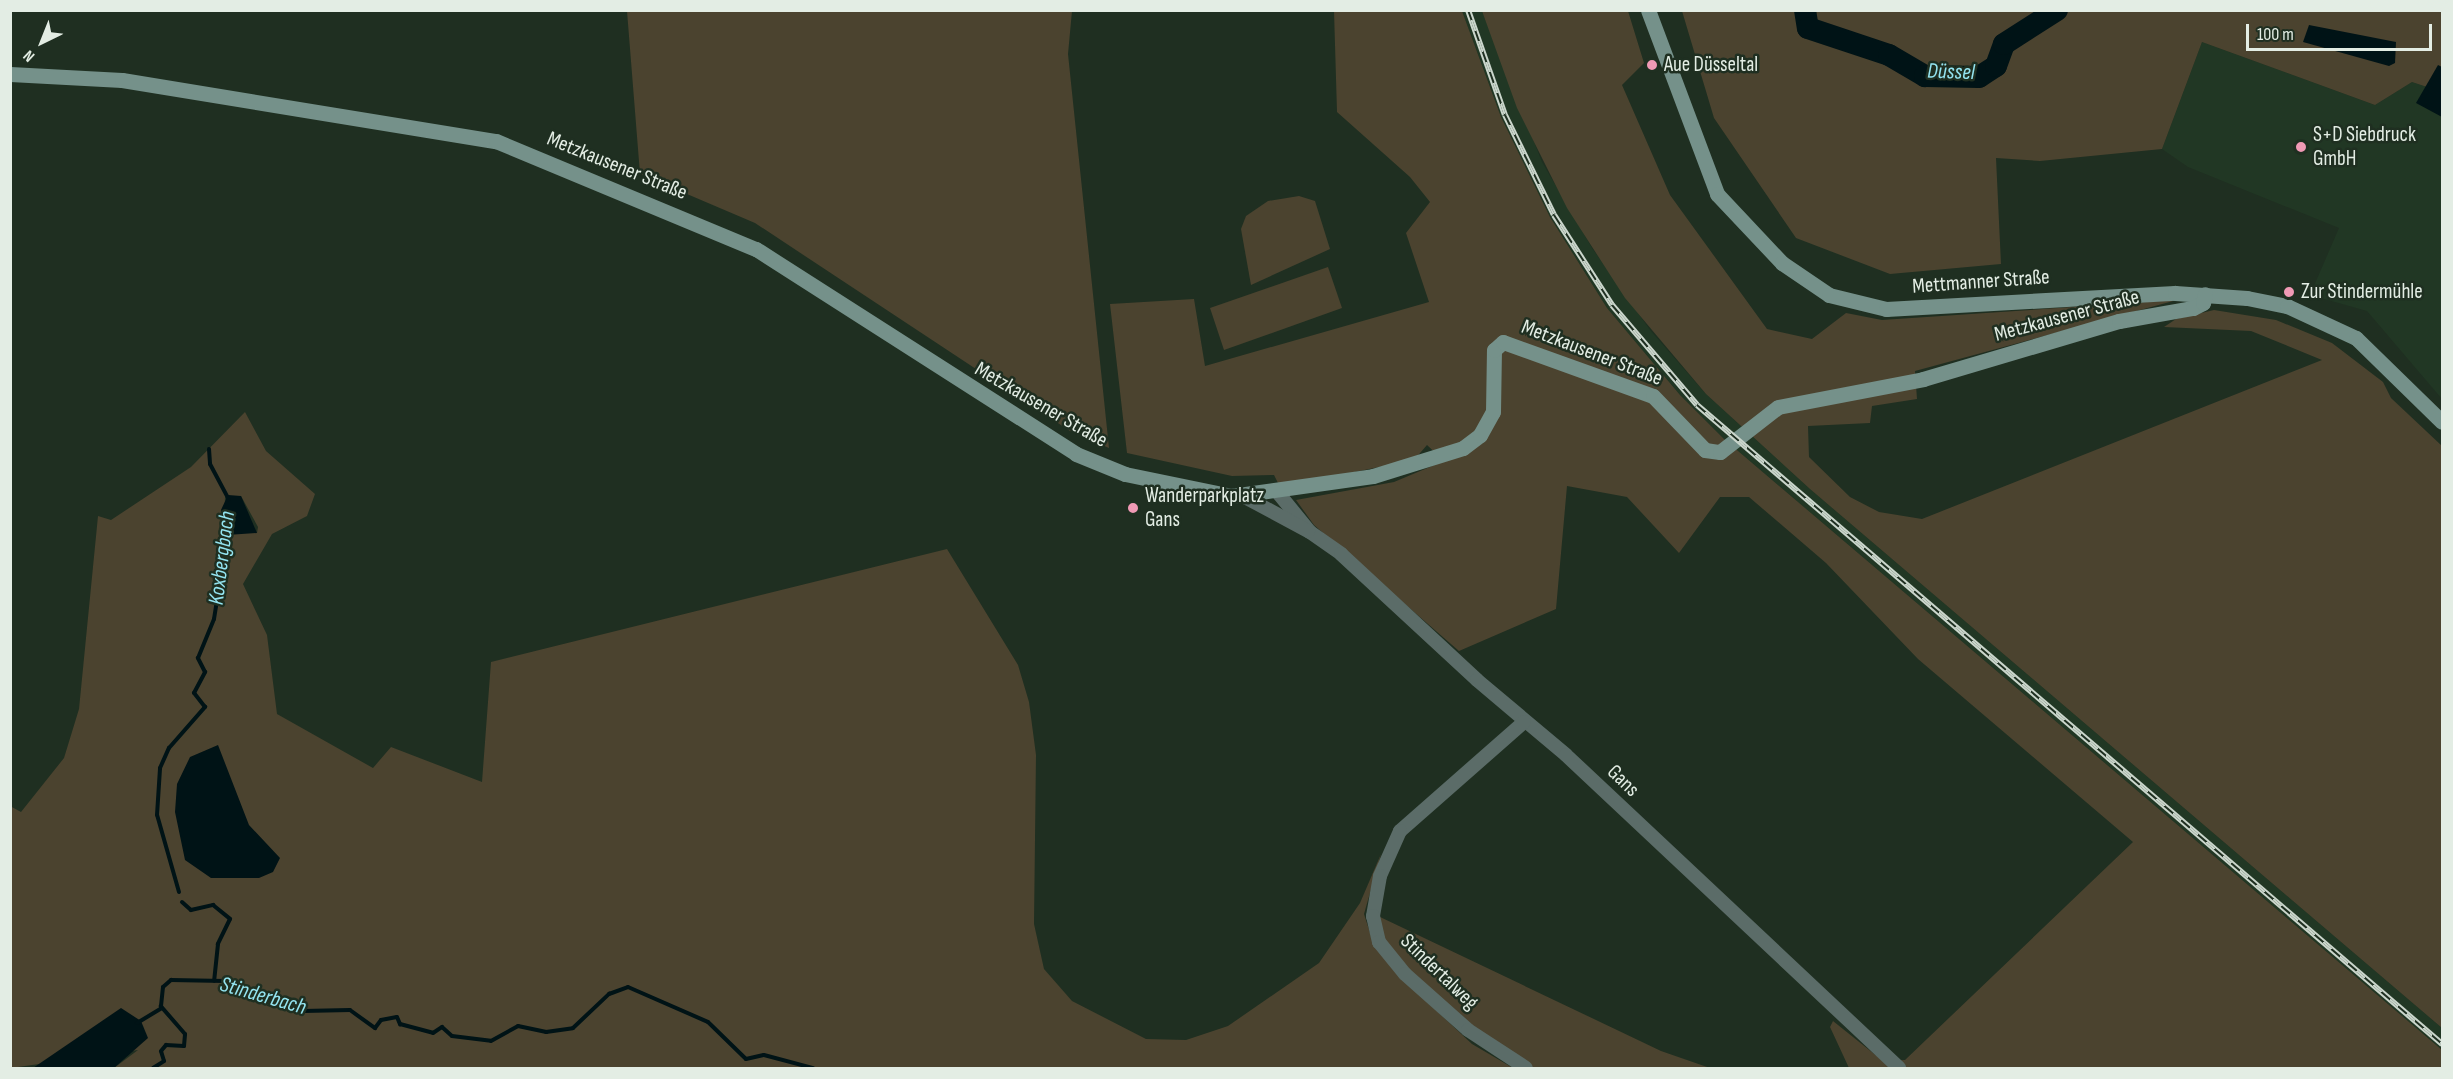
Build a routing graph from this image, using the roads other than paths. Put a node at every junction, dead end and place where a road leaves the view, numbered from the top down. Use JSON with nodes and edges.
{"nodes":[{"id":1,"x":1647,"y":10,"type":"edge"},
{"id":2,"x":10,"y":74,"type":"edge"},
{"id":3,"x":2205,"y":294,"type":"junction"},
{"id":4,"x":2442,"y":422,"type":"edge"},
{"id":5,"x":1279,"y":494,"type":"junction"},
{"id":6,"x":1243,"y":496,"type":"junction"},
{"id":7,"x":1310,"y":532,"type":"junction"},
{"id":8,"x":1524,"y":722,"type":"junction"},
{"id":9,"x":1526,"y":1068,"type":"edge"},
{"id":10,"x":1899,"y":1068,"type":"edge"}],
"edges":[{"from":1,"to":3,"type":"street","name":"Mettmanner Straße"},
{"from":2,"to":6,"type":"street","name":"Metzkausener Straße"},
{"from":3,"to":4,"type":"street","name":"Mettmanner Straße"},
{"from":3,"to":5,"type":"street","name":"Metzkausener Straße"},
{"from":5,"to":6,"type":"street","name":"Metzkausener Straße"},
{"from":5,"to":7,"type":"street","name":"Gans"},
{"from":6,"to":7,"type":"street","name":"Gans"},
{"from":7,"to":8,"type":"street","name":"Gans"},
{"from":8,"to":9,"type":"street","name":"Stindertalweg"},
{"from":8,"to":10,"type":"street","name":"Gans"}]}
